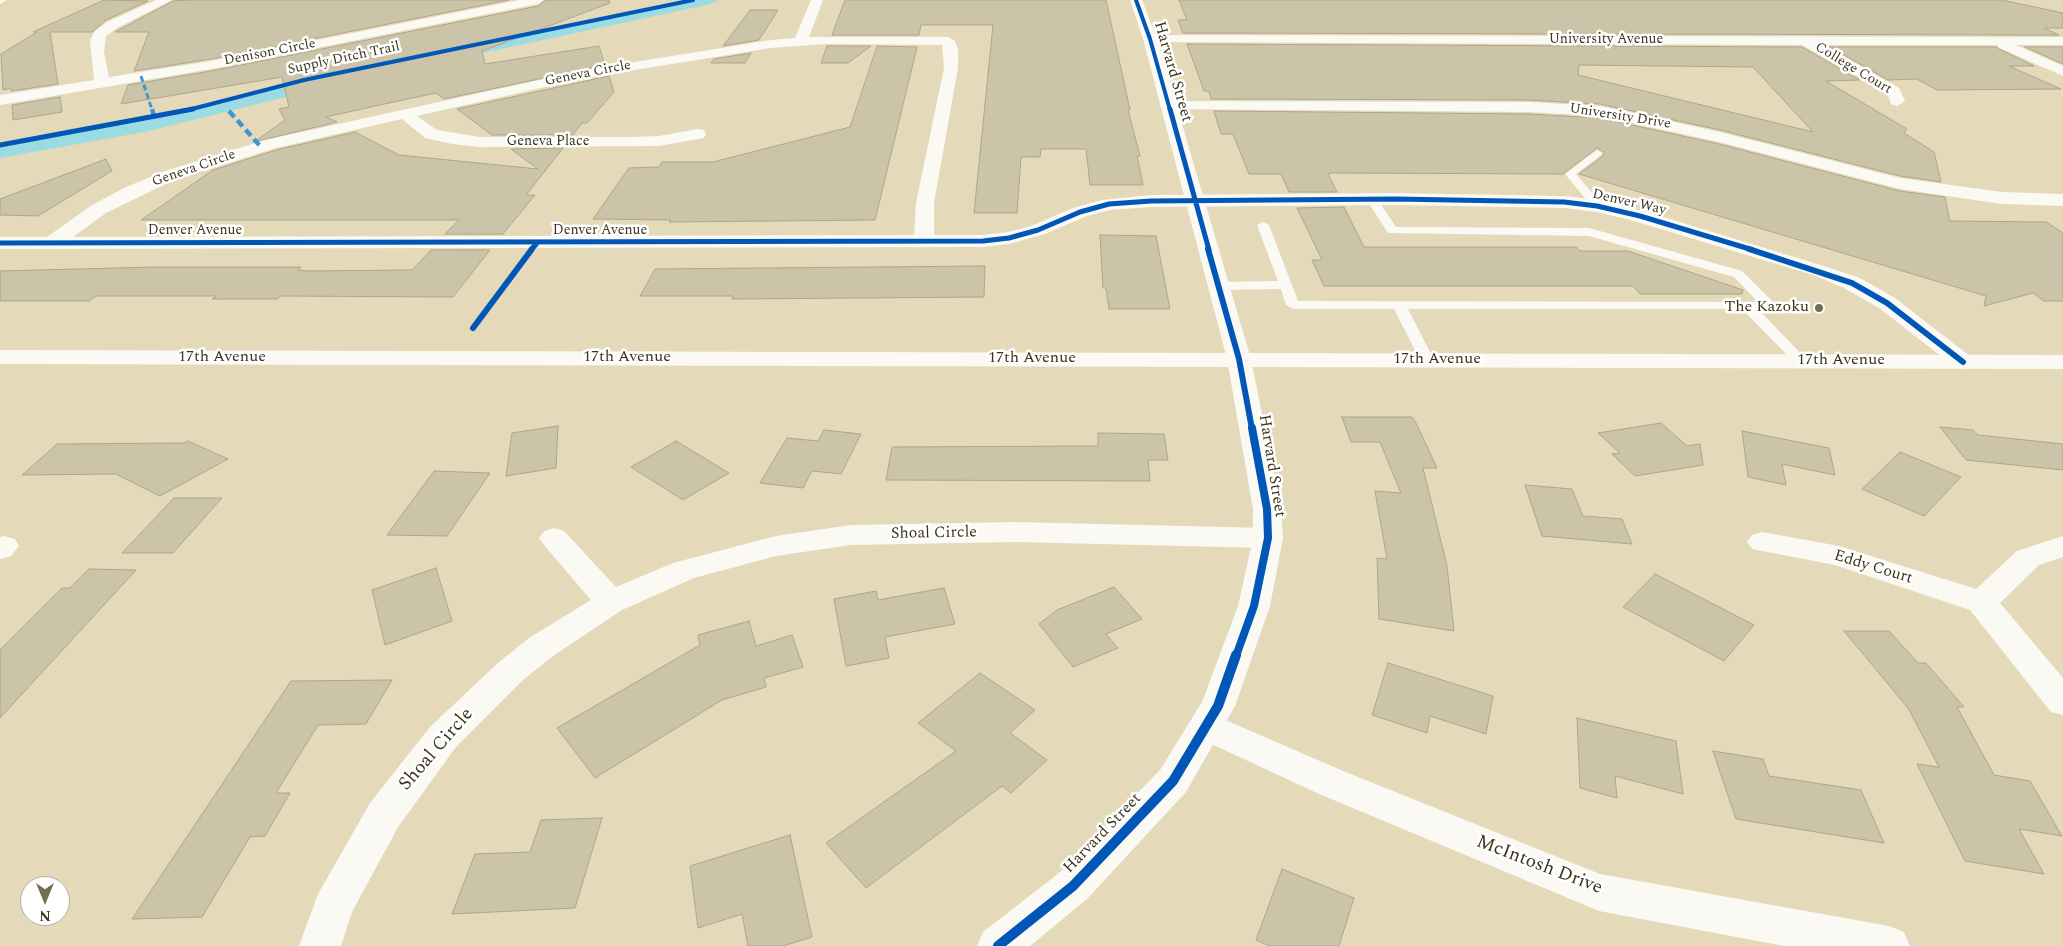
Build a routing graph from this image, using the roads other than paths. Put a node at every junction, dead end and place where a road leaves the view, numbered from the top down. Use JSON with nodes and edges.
{"nodes":[{"id":1,"x":166,"y":0,"type":"edge"},
{"id":2,"x":538,"y":0,"type":"edge"},
{"id":3,"x":817,"y":0,"type":"edge"},
{"id":4,"x":1136,"y":0,"type":"edge"},
{"id":5,"x":1150,"y":39,"type":"junction"},
{"id":6,"x":1805,"y":40,"type":"junction"},
{"id":7,"x":1995,"y":41,"type":"junction"},
{"id":8,"x":2063,"y":41,"type":"edge"},
{"id":9,"x":801,"y":42,"type":"junction"},
{"id":10,"x":2063,"y":72,"type":"edge"},
{"id":11,"x":102,"y":83,"type":"junction"},
{"id":12,"x":0,"y":100,"type":"edge"},
{"id":13,"x":1897,"y":101,"type":"dead end"},
{"id":14,"x":1168,"y":106,"type":"junction"},
{"id":15,"x":405,"y":114,"type":"junction"},
{"id":16,"x":698,"y":134,"type":"dead end"},
{"id":17,"x":1597,"y":153,"type":"dead end"},
{"id":18,"x":1372,"y":199,"type":"junction"},
{"id":19,"x":2063,"y":200,"type":"edge"},
{"id":20,"x":1195,"y":201,"type":"junction"},
{"id":21,"x":1597,"y":206,"type":"junction"},
{"id":22,"x":1262,"y":225,"type":"dead end"},
{"id":23,"x":924,"y":242,"type":"junction"},
{"id":24,"x":0,"y":243,"type":"edge"},
{"id":25,"x":52,"y":243,"type":"junction"},
{"id":26,"x":1219,"y":286,"type":"junction"},
{"id":27,"x":1285,"y":286,"type":"junction"},
{"id":28,"x":1400,"y":305,"type":"junction"},
{"id":29,"x":1746,"y":306,"type":"junction"},
{"id":30,"x":0,"y":357,"type":"edge"},
{"id":31,"x":1239,"y":359,"type":"junction"},
{"id":32,"x":1427,"y":360,"type":"junction"},
{"id":33,"x":1801,"y":361,"type":"junction"},
{"id":34,"x":1963,"y":362,"type":"junction"},
{"id":35,"x":2063,"y":362,"type":"edge"},
{"id":36,"x":554,"y":538,"type":"dead end"},
{"id":37,"x":1268,"y":538,"type":"junction"},
{"id":38,"x":1762,"y":542,"type":"dead end"},
{"id":39,"x":0,"y":546,"type":"edge"},
{"id":40,"x":2063,"y":546,"type":"edge"},
{"id":41,"x":0,"y":550,"type":"edge"},
{"id":42,"x":611,"y":602,"type":"junction"},
{"id":43,"x":1981,"y":602,"type":"junction"},
{"id":44,"x":2063,"y":702,"type":"edge"},
{"id":45,"x":1207,"y":726,"type":"junction"},
{"id":46,"x":320,"y":946,"type":"edge"},
{"id":47,"x":998,"y":946,"type":"edge"},
{"id":48,"x":1889,"y":946,"type":"edge"}],
"edges":[{"from":1,"to":11,"type":"street"},
{"from":2,"to":11,"type":"street","name":"Denison Circle"},
{"from":3,"to":9,"type":"street"},
{"from":4,"to":5,"type":"street","name":"Harvard Street"},
{"from":5,"to":6,"type":"street","name":"University Avenue"},
{"from":5,"to":14,"type":"street","name":"Harvard Street"},
{"from":6,"to":7,"type":"street","name":"University Avenue"},
{"from":6,"to":13,"type":"street","name":"College Court"},
{"from":7,"to":8,"type":"street","name":"University Avenue"},
{"from":7,"to":10,"type":"street"},
{"from":9,"to":15,"type":"street","name":"Geneva Circle"},
{"from":9,"to":23,"type":"street","name":"Geneva Circle"},
{"from":11,"to":12,"type":"street","name":"Denison Circle"},
{"from":14,"to":19,"type":"street","name":"University Drive"},
{"from":14,"to":20,"type":"street","name":"Harvard Street"},
{"from":15,"to":16,"type":"street","name":"Geneva Place"},
{"from":15,"to":25,"type":"street","name":"Geneva Circle"},
{"from":17,"to":21,"type":"lane"},
{"from":18,"to":20,"type":"street","name":"Denver Way"},
{"from":18,"to":21,"type":"street","name":"Denver Way"},
{"from":18,"to":29,"type":"lane"},
{"from":20,"to":23,"type":"street","name":"Denver Avenue"},
{"from":20,"to":26,"type":"street","name":"Harvard Street"},
{"from":21,"to":34,"type":"street","name":"Denver Way"},
{"from":22,"to":27,"type":"lane"},
{"from":23,"to":25,"type":"street","name":"Denver Avenue"},
{"from":24,"to":25,"type":"street","name":"Denver Avenue"},
{"from":26,"to":27,"type":"lane"},
{"from":26,"to":31,"type":"street","name":"Harvard Street"},
{"from":27,"to":28,"type":"lane"},
{"from":28,"to":29,"type":"lane"},
{"from":28,"to":32,"type":"lane"},
{"from":29,"to":33,"type":"lane"},
{"from":30,"to":31,"type":"street","name":"17th Avenue"},
{"from":31,"to":32,"type":"street","name":"17th Avenue"},
{"from":31,"to":37,"type":"street","name":"Harvard Street"},
{"from":32,"to":33,"type":"street","name":"17th Avenue"},
{"from":33,"to":34,"type":"street","name":"17th Avenue"},
{"from":34,"to":35,"type":"street","name":"17th Avenue"},
{"from":36,"to":42,"type":"street"},
{"from":37,"to":42,"type":"street","name":"Shoal Circle"},
{"from":37,"to":45,"type":"street","name":"Harvard Street"},
{"from":38,"to":43,"type":"street","name":"Eddy Court"},
{"from":39,"to":41,"type":"street"},
{"from":40,"to":43,"type":"street"},
{"from":42,"to":46,"type":"street","name":"Shoal Circle"},
{"from":43,"to":44,"type":"street"},
{"from":45,"to":47,"type":"street","name":"Harvard Street"},
{"from":45,"to":48,"type":"street","name":"McIntosh Drive"}]}
